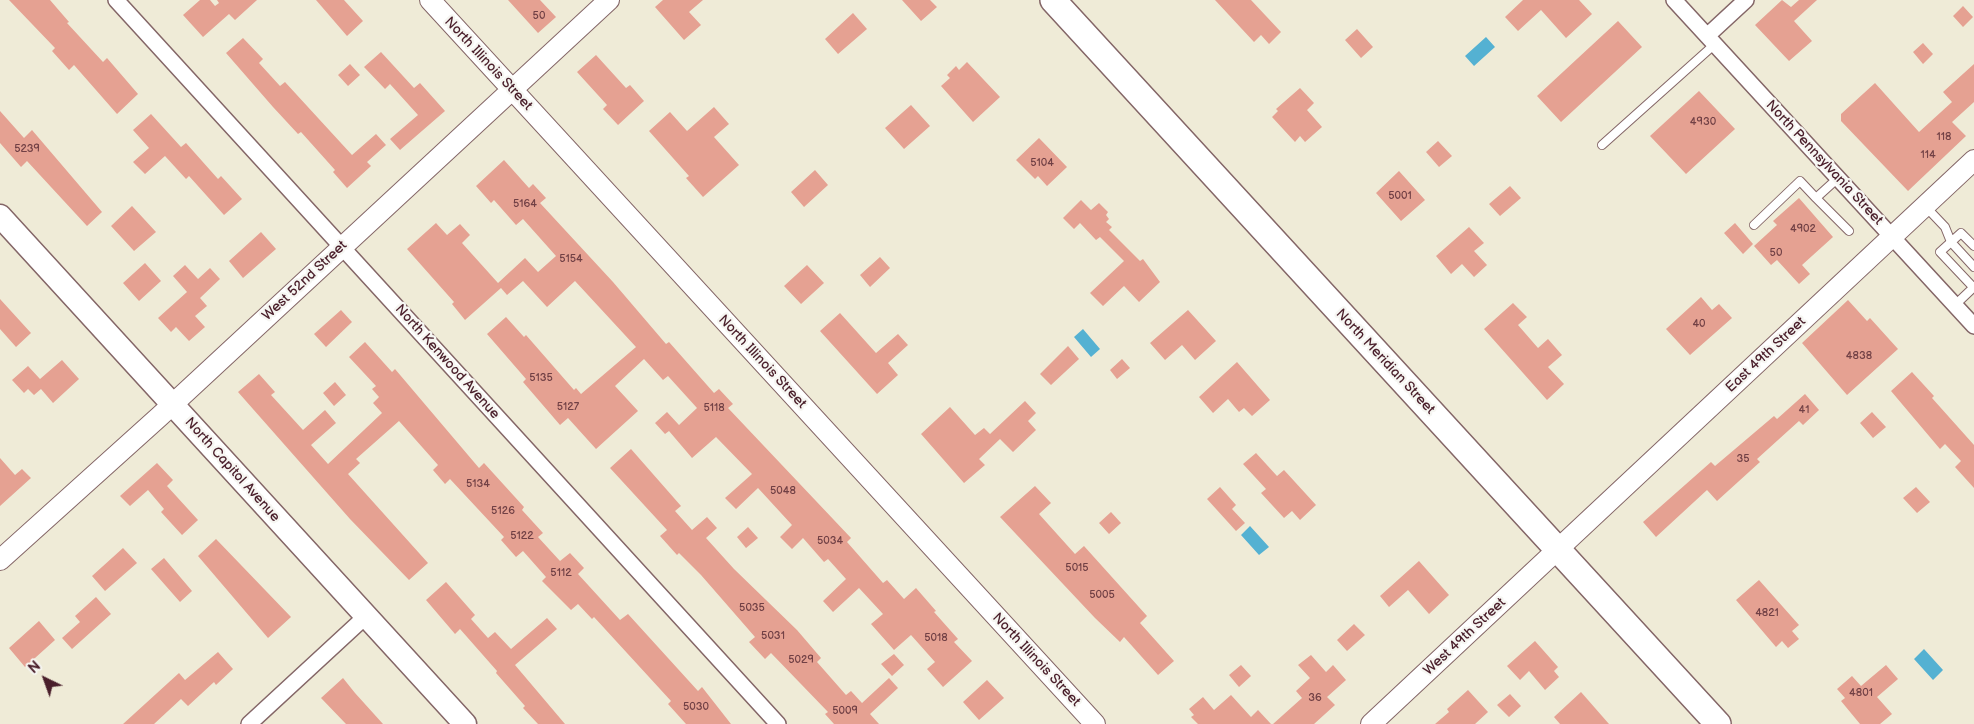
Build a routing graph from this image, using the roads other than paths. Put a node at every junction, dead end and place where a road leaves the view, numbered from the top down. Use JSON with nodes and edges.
{"nodes":[{"id":1,"x":116,"y":0,"type":"edge"},
{"id":2,"x":430,"y":0,"type":"edge"},
{"id":3,"x":609,"y":0,"type":"edge"},
{"id":4,"x":1053,"y":0,"type":"edge"},
{"id":5,"x":1674,"y":0,"type":"edge"},
{"id":6,"x":1746,"y":0,"type":"edge"},
{"id":7,"x":1711,"y":40,"type":"junction"},
{"id":8,"x":512,"y":90,"type":"junction"},
{"id":9,"x":1602,"y":145,"type":"dead end"},
{"id":10,"x":1974,"y":160,"type":"edge"},
{"id":11,"x":1838,"y":178,"type":"junction"},
{"id":12,"x":1816,"y":198,"type":"junction"},
{"id":13,"x":1925,"y":206,"type":"junction"},
{"id":14,"x":0,"y":216,"type":"edge"},
{"id":15,"x":1754,"y":225,"type":"dead end"},
{"id":16,"x":1849,"y":232,"type":"dead end"},
{"id":17,"x":1893,"y":237,"type":"junction"},
{"id":18,"x":1951,"y":242,"type":"junction"},
{"id":19,"x":1974,"y":246,"type":"edge"},
{"id":20,"x":342,"y":247,"type":"junction"},
{"id":21,"x":1974,"y":267,"type":"edge"},
{"id":22,"x":1974,"y":287,"type":"edge"},
{"id":23,"x":1955,"y":305,"type":"junction"},
{"id":24,"x":1974,"y":326,"type":"edge"},
{"id":25,"x":172,"y":404,"type":"junction"},
{"id":26,"x":1558,"y":550,"type":"junction"},
{"id":27,"x":0,"y":560,"type":"edge"},
{"id":28,"x":365,"y":617,"type":"junction"},
{"id":29,"x":249,"y":724,"type":"edge"},
{"id":30,"x":465,"y":724,"type":"edge"},
{"id":31,"x":778,"y":724,"type":"edge"},
{"id":32,"x":1095,"y":724,"type":"edge"},
{"id":33,"x":1371,"y":724,"type":"edge"},
{"id":34,"x":1718,"y":724,"type":"edge"}],
"edges":[{"from":1,"to":20,"type":"street","name":"North Kenwood Avenue"},
{"from":2,"to":8,"type":"street","name":"North Illinois Street"},
{"from":3,"to":8,"type":"street","name":"West 52nd Street"},
{"from":4,"to":26,"type":"main road","name":"North Meridian Street"},
{"from":5,"to":7,"type":"street","name":"North Pennsylvania Street"},
{"from":6,"to":7,"type":"street"},
{"from":7,"to":9,"type":"lane"},
{"from":7,"to":11,"type":"street","name":"North Pennsylvania Street"},
{"from":8,"to":20,"type":"street","name":"West 52nd Street"},
{"from":8,"to":32,"type":"street","name":"North Illinois Street"},
{"from":10,"to":13,"type":"street","name":"East 49th Street"},
{"from":11,"to":12,"type":"lane"},
{"from":11,"to":17,"type":"street","name":"North Pennsylvania Street"},
{"from":12,"to":15,"type":"lane"},
{"from":12,"to":16,"type":"lane"},
{"from":13,"to":17,"type":"street","name":"East 49th Street"},
{"from":13,"to":18,"type":"lane"},
{"from":14,"to":25,"type":"main road","name":"North Capitol Avenue"},
{"from":17,"to":23,"type":"street","name":"North Pennsylvania Street"},
{"from":17,"to":26,"type":"street","name":"East 49th Street"},
{"from":18,"to":19,"type":"lane"},
{"from":18,"to":21,"type":"lane"},
{"from":18,"to":22,"type":"lane"},
{"from":20,"to":25,"type":"street","name":"West 52nd Street"},
{"from":20,"to":31,"type":"street","name":"North Kenwood Avenue"},
{"from":22,"to":23,"type":"lane"},
{"from":23,"to":24,"type":"street","name":"North Pennsylvania Street"},
{"from":25,"to":27,"type":"street","name":"West 52nd Street"},
{"from":25,"to":28,"type":"main road","name":"North Capitol Avenue"},
{"from":26,"to":33,"type":"street","name":"West 49th Street"},
{"from":26,"to":34,"type":"main road","name":"North Meridian Street"},
{"from":28,"to":29,"type":"street"},
{"from":28,"to":30,"type":"main road","name":"North Capitol Avenue"}]}
